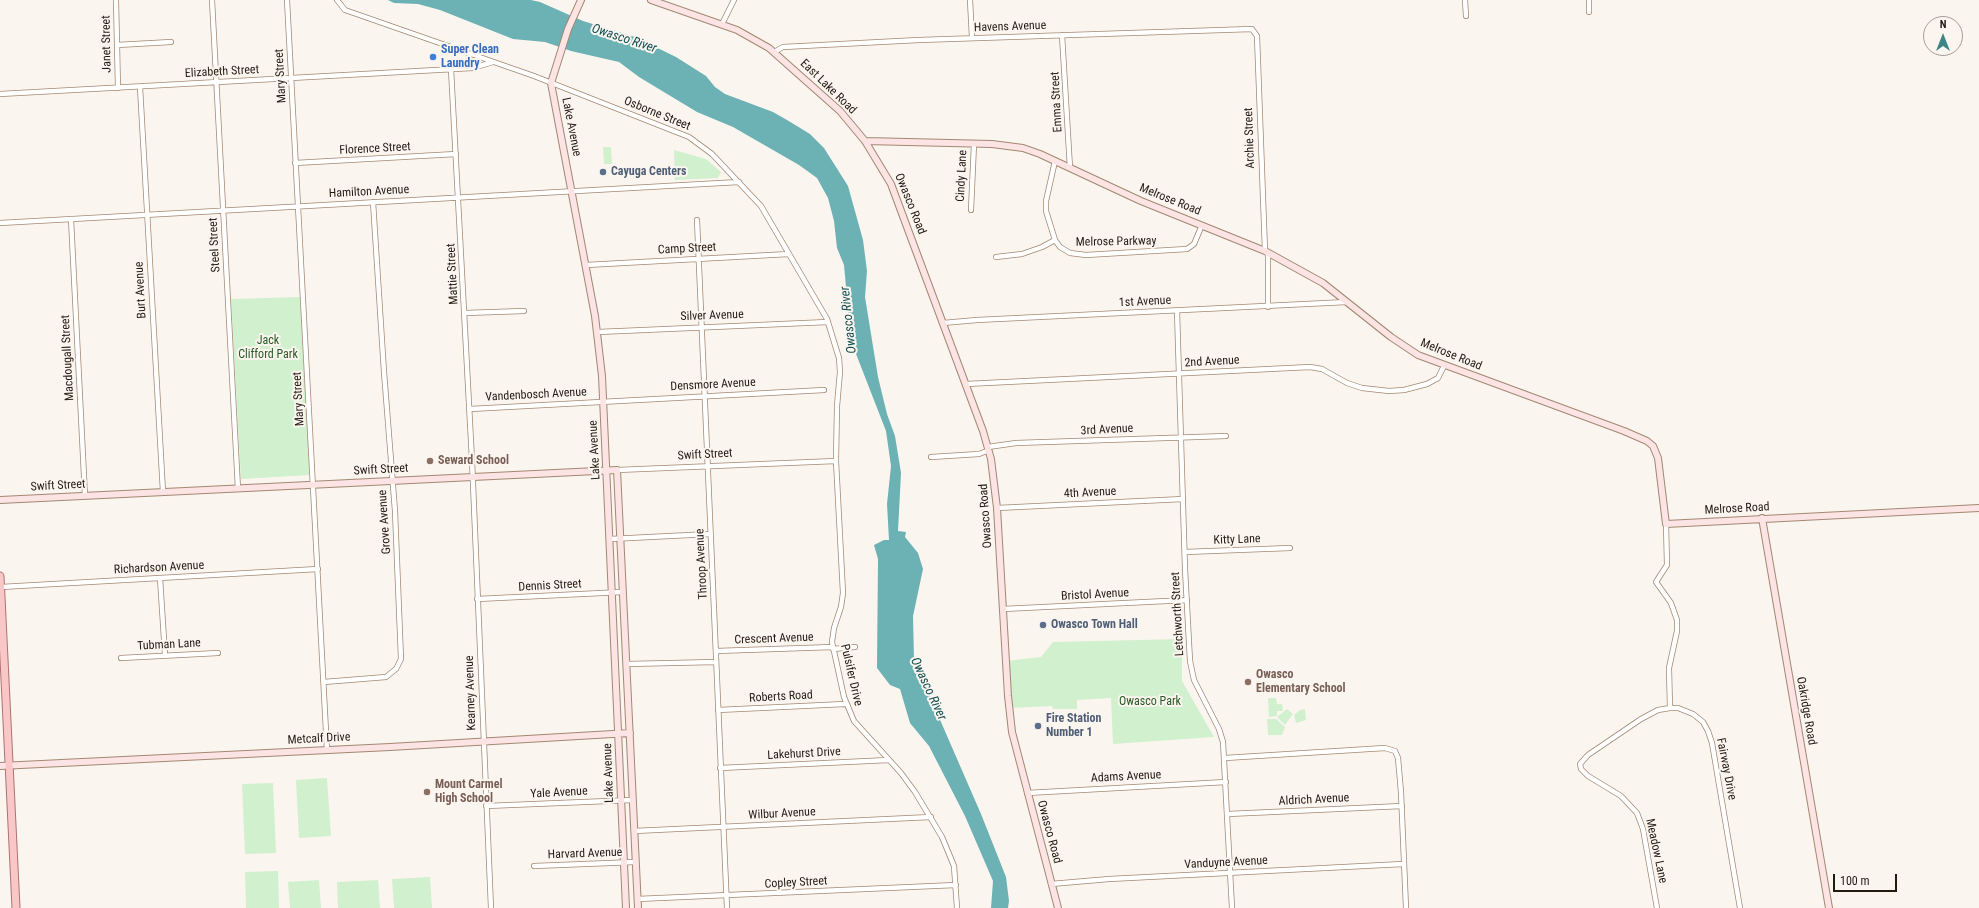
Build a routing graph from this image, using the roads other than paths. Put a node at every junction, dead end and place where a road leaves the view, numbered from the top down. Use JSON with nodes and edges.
{"nodes":[{"id":1,"x":116,"y":0,"type":"edge"},
{"id":2,"x":212,"y":0,"type":"edge"},
{"id":3,"x":286,"y":0,"type":"edge"},
{"id":4,"x":337,"y":0,"type":"edge"},
{"id":5,"x":651,"y":0,"type":"edge"},
{"id":6,"x":734,"y":0,"type":"edge"},
{"id":7,"x":970,"y":0,"type":"edge"},
{"id":8,"x":1465,"y":0,"type":"edge"},
{"id":9,"x":1589,"y":0,"type":"edge"},
{"id":10,"x":580,"y":3,"type":"edge"},
{"id":11,"x":1589,"y":12,"type":"dead end"},
{"id":12,"x":1466,"y":16,"type":"dead end"},
{"id":13,"x":722,"y":24,"type":"junction"},
{"id":14,"x":1248,"y":28,"type":"joint"},
{"id":15,"x":1062,"y":35,"type":"junction"},
{"id":16,"x":972,"y":38,"type":"junction"},
{"id":17,"x":171,"y":42,"type":"dead end"},
{"id":18,"x":117,"y":44,"type":"junction"},
{"id":19,"x":773,"y":52,"type":"junction"},
{"id":20,"x":493,"y":62,"type":"junction"},
{"id":21,"x":451,"y":69,"type":"junction"},
{"id":22,"x":291,"y":78,"type":"junction"},
{"id":23,"x":217,"y":82,"type":"junction"},
{"id":24,"x":551,"y":83,"type":"junction"},
{"id":25,"x":140,"y":87,"type":"junction"},
{"id":26,"x":118,"y":88,"type":"junction"},
{"id":27,"x":0,"y":94,"type":"edge"},
{"id":28,"x":865,"y":141,"type":"junction"},
{"id":29,"x":974,"y":144,"type":"junction"},
{"id":30,"x":456,"y":154,"type":"junction"},
{"id":31,"x":1055,"y":161,"type":"junction"},
{"id":32,"x":295,"y":163,"type":"junction"},
{"id":33,"x":1070,"y":168,"type":"junction"},
{"id":34,"x":739,"y":182,"type":"junction"},
{"id":35,"x":571,"y":192,"type":"junction"},
{"id":36,"x":458,"y":197,"type":"junction"},
{"id":37,"x":373,"y":202,"type":"junction"},
{"id":38,"x":298,"y":206,"type":"junction"},
{"id":39,"x":971,"y":210,"type":"dead end"},
{"id":40,"x":223,"y":211,"type":"junction"},
{"id":41,"x":147,"y":215,"type":"junction"},
{"id":42,"x":71,"y":219,"type":"junction"},
{"id":43,"x":697,"y":220,"type":"dead end"},
{"id":44,"x":0,"y":223,"type":"edge"},
{"id":45,"x":1202,"y":225,"type":"junction"},
{"id":46,"x":1055,"y":240,"type":"junction"},
{"id":47,"x":1266,"y":252,"type":"junction"},
{"id":48,"x":789,"y":254,"type":"junction"},
{"id":49,"x":996,"y":256,"type":"dead end"},
{"id":50,"x":698,"y":259,"type":"junction"},
{"id":51,"x":586,"y":265,"type":"junction"},
{"id":52,"x":1347,"y":302,"type":"junction"},
{"id":53,"x":1268,"y":307,"type":"junction"},
{"id":54,"x":524,"y":311,"type":"dead end"},
{"id":55,"x":1177,"y":311,"type":"junction"},
{"id":56,"x":465,"y":313,"type":"junction"},
{"id":57,"x":828,"y":322,"type":"junction"},
{"id":58,"x":944,"y":323,"type":"junction"},
{"id":59,"x":701,"y":327,"type":"junction"},
{"id":60,"x":598,"y":332,"type":"junction"},
{"id":61,"x":1444,"y":366,"type":"junction"},
{"id":62,"x":1179,"y":374,"type":"junction"},
{"id":63,"x":966,"y":384,"type":"junction"},
{"id":64,"x":824,"y":390,"type":"dead end"},
{"id":65,"x":838,"y":390,"type":"joint"},
{"id":66,"x":704,"y":396,"type":"junction"},
{"id":67,"x":604,"y":401,"type":"junction"},
{"id":68,"x":470,"y":409,"type":"junction"},
{"id":69,"x":1181,"y":436,"type":"junction"},
{"id":70,"x":1226,"y":436,"type":"dead end"},
{"id":71,"x":988,"y":447,"type":"junction"},
{"id":72,"x":931,"y":457,"type":"dead end"},
{"id":73,"x":836,"y":461,"type":"junction"},
{"id":74,"x":707,"y":466,"type":"junction"},
{"id":75,"x":607,"y":470,"type":"junction"},
{"id":76,"x":617,"y":470,"type":"junction"},
{"id":77,"x":473,"y":477,"type":"junction"},
{"id":78,"x":392,"y":481,"type":"junction"},
{"id":79,"x":314,"y":485,"type":"junction"},
{"id":80,"x":238,"y":489,"type":"junction"},
{"id":81,"x":163,"y":492,"type":"junction"},
{"id":82,"x":86,"y":496,"type":"junction"},
{"id":83,"x":1183,"y":499,"type":"junction"},
{"id":84,"x":0,"y":500,"type":"edge"},
{"id":85,"x":997,"y":508,"type":"junction"},
{"id":86,"x":1979,"y":508,"type":"edge"},
{"id":87,"x":1762,"y":518,"type":"junction"},
{"id":88,"x":1666,"y":524,"type":"junction"},
{"id":89,"x":710,"y":534,"type":"junction"},
{"id":90,"x":610,"y":539,"type":"junction"},
{"id":91,"x":621,"y":539,"type":"junction"},
{"id":92,"x":1290,"y":548,"type":"dead end"},
{"id":93,"x":1185,"y":552,"type":"junction"},
{"id":94,"x":318,"y":569,"type":"junction"},
{"id":95,"x":0,"y":576,"type":"edge"},
{"id":96,"x":160,"y":578,"type":"junction"},
{"id":97,"x":0,"y":587,"type":"edge"},
{"id":98,"x":613,"y":592,"type":"junction"},
{"id":99,"x":623,"y":592,"type":"junction"},
{"id":100,"x":478,"y":599,"type":"junction"},
{"id":101,"x":1188,"y":600,"type":"junction"},
{"id":102,"x":1003,"y":609,"type":"junction"},
{"id":103,"x":855,"y":647,"type":"dead end"},
{"id":104,"x":833,"y":648,"type":"junction"},
{"id":105,"x":716,"y":651,"type":"junction"},
{"id":106,"x":218,"y":653,"type":"dead end"},
{"id":107,"x":164,"y":655,"type":"junction"},
{"id":108,"x":121,"y":658,"type":"dead end"},
{"id":109,"x":716,"y":662,"type":"junction"},
{"id":110,"x":627,"y":664,"type":"junction"},
{"id":111,"x":324,"y":682,"type":"junction"},
{"id":112,"x":846,"y":704,"type":"junction"},
{"id":113,"x":1670,"y":708,"type":"junction"},
{"id":114,"x":718,"y":710,"type":"junction"},
{"id":115,"x":630,"y":733,"type":"junction"},
{"id":116,"x":619,"y":735,"type":"junction"},
{"id":117,"x":483,"y":742,"type":"junction"},
{"id":118,"x":1605,"y":743,"type":"joint"},
{"id":119,"x":327,"y":750,"type":"junction"},
{"id":120,"x":1225,"y":758,"type":"junction"},
{"id":121,"x":889,"y":760,"type":"junction"},
{"id":122,"x":0,"y":766,"type":"edge"},
{"id":123,"x":9,"y":766,"type":"junction"},
{"id":124,"x":720,"y":768,"type":"junction"},
{"id":125,"x":1226,"y":782,"type":"junction"},
{"id":126,"x":1027,"y":793,"type":"junction"},
{"id":127,"x":622,"y":800,"type":"junction"},
{"id":128,"x":633,"y":800,"type":"junction"},
{"id":129,"x":486,"y":806,"type":"junction"},
{"id":130,"x":1402,"y":806,"type":"junction"},
{"id":131,"x":1228,"y":814,"type":"junction"},
{"id":132,"x":930,"y":817,"type":"junction"},
{"id":133,"x":723,"y":827,"type":"junction"},
{"id":134,"x":634,"y":831,"type":"junction"},
{"id":135,"x":624,"y":862,"type":"junction"},
{"id":136,"x":636,"y":862,"type":"junction"},
{"id":137,"x":1403,"y":864,"type":"junction"},
{"id":138,"x":534,"y":866,"type":"dead end"},
{"id":139,"x":1231,"y":873,"type":"junction"},
{"id":140,"x":1051,"y":884,"type":"junction"},
{"id":141,"x":956,"y":885,"type":"junction"},
{"id":142,"x":726,"y":896,"type":"junction"},
{"id":143,"x":637,"y":899,"type":"junction"},
{"id":144,"x":16,"y":908,"type":"edge"},
{"id":145,"x":491,"y":908,"type":"edge"},
{"id":146,"x":626,"y":908,"type":"edge"},
{"id":147,"x":638,"y":908,"type":"edge"},
{"id":148,"x":727,"y":908,"type":"edge"},
{"id":149,"x":957,"y":908,"type":"edge"},
{"id":150,"x":1058,"y":908,"type":"edge"},
{"id":151,"x":1232,"y":908,"type":"edge"},
{"id":152,"x":1406,"y":908,"type":"edge"},
{"id":153,"x":1658,"y":908,"type":"edge"},
{"id":154,"x":1740,"y":908,"type":"edge"},
{"id":155,"x":1829,"y":908,"type":"edge"}],
"edges":[{"from":1,"to":18,"type":"street","name":"Janet Street"},
{"from":2,"to":23,"type":"street","name":"Steel Street"},
{"from":3,"to":22,"type":"street","name":"Mary Street"},
{"from":4,"to":20,"type":"street","name":"Osborne Street"},
{"from":5,"to":13,"type":"street","name":"East Lake Road"},
{"from":6,"to":13,"type":"street"},
{"from":7,"to":16,"type":"street"},
{"from":8,"to":12,"type":"street"},
{"from":9,"to":11,"type":"street"},
{"from":10,"to":24,"type":"street","name":"Lake Avenue"},
{"from":13,"to":19,"type":"street","name":"East Lake Road"},
{"from":14,"to":15,"type":"street","name":"Havens Avenue"},
{"from":14,"to":47,"type":"street","name":"Archie Street"},
{"from":15,"to":16,"type":"street","name":"Havens Avenue"},
{"from":15,"to":33,"type":"street","name":"Emma Street"},
{"from":16,"to":19,"type":"street","name":"Havens Avenue"},
{"from":17,"to":18,"type":"street"},
{"from":18,"to":26,"type":"street","name":"Janet Street"},
{"from":19,"to":28,"type":"street","name":"East Lake Road"},
{"from":20,"to":21,"type":"street","name":"Elizabeth Street"},
{"from":20,"to":24,"type":"street","name":"Osborne Street"},
{"from":21,"to":22,"type":"street","name":"Elizabeth Street"},
{"from":21,"to":30,"type":"street","name":"Mattie Street"},
{"from":22,"to":23,"type":"street","name":"Elizabeth Street"},
{"from":22,"to":32,"type":"street","name":"Mary Street"},
{"from":23,"to":25,"type":"street","name":"Elizabeth Street"},
{"from":23,"to":40,"type":"street","name":"Steel Street"},
{"from":24,"to":34,"type":"street","name":"Osborne Street"},
{"from":24,"to":35,"type":"street","name":"Lake Avenue"},
{"from":25,"to":26,"type":"street","name":"Elizabeth Street"},
{"from":25,"to":41,"type":"street","name":"Burt Avenue"},
{"from":26,"to":27,"type":"street","name":"Elizabeth Street"},
{"from":28,"to":29,"type":"street","name":"Melrose Road"},
{"from":28,"to":58,"type":"street","name":"Owasco Road"},
{"from":29,"to":31,"type":"street","name":"Melrose Road"},
{"from":29,"to":39,"type":"street","name":"Cindy Lane"},
{"from":30,"to":32,"type":"street","name":"Florence Street"},
{"from":30,"to":36,"type":"street","name":"Mattie Street"},
{"from":31,"to":33,"type":"street","name":"Melrose Road"},
{"from":31,"to":46,"type":"street"},
{"from":32,"to":38,"type":"street","name":"Mary Street"},
{"from":33,"to":45,"type":"street","name":"Melrose Road"},
{"from":34,"to":35,"type":"street","name":"Hamilton Avenue"},
{"from":34,"to":48,"type":"street","name":"Osborne Street"},
{"from":35,"to":36,"type":"street","name":"Hamilton Avenue"},
{"from":35,"to":51,"type":"street","name":"Lake Avenue"},
{"from":36,"to":37,"type":"street","name":"Hamilton Avenue"},
{"from":36,"to":56,"type":"street","name":"Mattie Street"},
{"from":37,"to":38,"type":"street","name":"Hamilton Avenue"},
{"from":37,"to":78,"type":"street","name":"Grove Avenue"},
{"from":38,"to":40,"type":"street","name":"Hamilton Avenue"},
{"from":38,"to":79,"type":"street","name":"Mary Street"},
{"from":40,"to":41,"type":"street","name":"Hamilton Avenue"},
{"from":40,"to":80,"type":"street","name":"Steel Street"},
{"from":41,"to":42,"type":"street","name":"Hamilton Avenue"},
{"from":41,"to":81,"type":"street","name":"Burt Avenue"},
{"from":42,"to":44,"type":"street","name":"Hamilton Avenue"},
{"from":42,"to":82,"type":"street","name":"Macdougall Street"},
{"from":43,"to":50,"type":"street","name":"Throop Avenue"},
{"from":45,"to":46,"type":"street","name":"Melrose Parkway"},
{"from":45,"to":47,"type":"street","name":"Melrose Road"},
{"from":46,"to":49,"type":"street"},
{"from":47,"to":52,"type":"street","name":"Melrose Road"},
{"from":47,"to":53,"type":"street","name":"Archie Street"},
{"from":48,"to":50,"type":"street","name":"Camp Street"},
{"from":48,"to":57,"type":"street","name":"Osborne Street"},
{"from":50,"to":51,"type":"street","name":"Camp Street"},
{"from":50,"to":59,"type":"street","name":"Throop Avenue"},
{"from":51,"to":60,"type":"street","name":"Lake Avenue"},
{"from":52,"to":53,"type":"street","name":"1st Avenue"},
{"from":52,"to":61,"type":"street","name":"Melrose Road"},
{"from":53,"to":55,"type":"street","name":"1st Avenue"},
{"from":54,"to":56,"type":"street"},
{"from":55,"to":58,"type":"street","name":"1st Avenue"},
{"from":55,"to":62,"type":"street","name":"Letchworth Street"},
{"from":56,"to":68,"type":"street","name":"Mattie Street"},
{"from":57,"to":59,"type":"street","name":"Silver Avenue"},
{"from":57,"to":65,"type":"street","name":"Osborne Street"},
{"from":58,"to":63,"type":"street","name":"Owasco Road"},
{"from":59,"to":60,"type":"street","name":"Silver Avenue"},
{"from":59,"to":66,"type":"street","name":"Throop Avenue"},
{"from":60,"to":67,"type":"street","name":"Lake Avenue"},
{"from":61,"to":62,"type":"street","name":"2nd Avenue"},
{"from":61,"to":88,"type":"street","name":"Melrose Road"},
{"from":62,"to":63,"type":"street","name":"2nd Avenue"},
{"from":62,"to":69,"type":"street","name":"Letchworth Street"},
{"from":63,"to":71,"type":"street","name":"Owasco Road"},
{"from":64,"to":66,"type":"street","name":"Densmore Avenue"},
{"from":65,"to":73,"type":"street","name":"Pulsifer Drive"},
{"from":66,"to":67,"type":"street","name":"Densmore Avenue"},
{"from":66,"to":74,"type":"street","name":"Throop Avenue"},
{"from":67,"to":68,"type":"street","name":"Vandenbosch Avenue"},
{"from":67,"to":75,"type":"street","name":"Lake Avenue"},
{"from":68,"to":77,"type":"street","name":"Mattie Street"},
{"from":69,"to":70,"type":"street","name":"3rd Avenue"},
{"from":69,"to":71,"type":"street","name":"3rd Avenue"},
{"from":69,"to":83,"type":"street","name":"Letchworth Street"},
{"from":71,"to":72,"type":"street"},
{"from":71,"to":85,"type":"street","name":"Owasco Road"},
{"from":73,"to":74,"type":"street","name":"Swift Street"},
{"from":73,"to":104,"type":"street","name":"Pulsifer Drive"},
{"from":74,"to":76,"type":"street","name":"Swift Street"},
{"from":74,"to":89,"type":"street","name":"Throop Avenue"},
{"from":75,"to":76,"type":"street","name":"Swift Street"},
{"from":75,"to":77,"type":"street","name":"Swift Street"},
{"from":75,"to":90,"type":"street","name":"Lake Avenue"},
{"from":76,"to":91,"type":"street","name":"Lake Avenue"},
{"from":77,"to":78,"type":"street","name":"Swift Street"},
{"from":77,"to":100,"type":"street","name":"Kearney Avenue"},
{"from":78,"to":79,"type":"street","name":"Swift Street"},
{"from":78,"to":111,"type":"street","name":"Grove Avenue"},
{"from":79,"to":80,"type":"street","name":"Swift Street"},
{"from":79,"to":94,"type":"street","name":"Mary Street"},
{"from":80,"to":81,"type":"street","name":"Swift Street"},
{"from":81,"to":82,"type":"street","name":"Swift Street"},
{"from":82,"to":84,"type":"street","name":"Swift Street"},
{"from":83,"to":85,"type":"street","name":"4th Avenue"},
{"from":83,"to":93,"type":"street","name":"Letchworth Street"},
{"from":85,"to":102,"type":"street","name":"Owasco Road"},
{"from":86,"to":87,"type":"street","name":"Melrose Road"},
{"from":87,"to":88,"type":"street","name":"Melrose Road"},
{"from":87,"to":155,"type":"street","name":"Oakridge Road"},
{"from":88,"to":113,"type":"street"},
{"from":89,"to":91,"type":"street"},
{"from":89,"to":105,"type":"street","name":"Throop Avenue"},
{"from":90,"to":91,"type":"street"},
{"from":90,"to":98,"type":"street","name":"Lake Avenue"},
{"from":91,"to":99,"type":"street","name":"Lake Avenue"},
{"from":92,"to":93,"type":"street","name":"Kitty Lane"},
{"from":93,"to":101,"type":"street","name":"Letchworth Street"},
{"from":94,"to":96,"type":"street","name":"Richardson Avenue"},
{"from":94,"to":111,"type":"street","name":"Mary Street"},
{"from":95,"to":97,"type":"main road"},
{"from":96,"to":97,"type":"street","name":"Richardson Avenue"},
{"from":96,"to":107,"type":"street"},
{"from":97,"to":123,"type":"main road"},
{"from":98,"to":99,"type":"street","name":"Dennis Street"},
{"from":98,"to":100,"type":"street","name":"Dennis Street"},
{"from":98,"to":116,"type":"street","name":"Lake Avenue"},
{"from":99,"to":110,"type":"street","name":"Lake Avenue"},
{"from":100,"to":117,"type":"street","name":"Kearney Avenue"},
{"from":101,"to":102,"type":"street","name":"Bristol Avenue"},
{"from":101,"to":120,"type":"street","name":"Letchworth Street"},
{"from":102,"to":126,"type":"street","name":"Owasco Road"},
{"from":103,"to":104,"type":"street","name":"Crescent Avenue"},
{"from":104,"to":105,"type":"street","name":"Crescent Avenue"},
{"from":104,"to":112,"type":"street","name":"Pulsifer Drive"},
{"from":105,"to":109,"type":"street","name":"Throop Avenue"},
{"from":106,"to":107,"type":"street","name":"Tubman Lane"},
{"from":107,"to":108,"type":"street","name":"Tubman Lane"},
{"from":109,"to":110,"type":"street"},
{"from":109,"to":114,"type":"street","name":"Throop Avenue"},
{"from":110,"to":115,"type":"street","name":"Lake Avenue"},
{"from":111,"to":119,"type":"street","name":"Mary Street"},
{"from":112,"to":114,"type":"street","name":"Roberts Road"},
{"from":112,"to":121,"type":"street","name":"Pulsifer Drive"},
{"from":113,"to":118,"type":"street","name":"Fairway Drive"},
{"from":113,"to":154,"type":"street","name":"Fairway Drive"},
{"from":114,"to":124,"type":"street","name":"Throop Avenue"},
{"from":115,"to":116,"type":"street","name":"Metcalf Drive"},
{"from":115,"to":128,"type":"street","name":"Lake Avenue"},
{"from":116,"to":117,"type":"street","name":"Metcalf Drive"},
{"from":116,"to":127,"type":"street","name":"Lake Avenue"},
{"from":117,"to":119,"type":"street","name":"Metcalf Drive"},
{"from":117,"to":129,"type":"street","name":"Kearney Avenue"},
{"from":118,"to":153,"type":"street","name":"Meadow Lane"},
{"from":119,"to":123,"type":"street","name":"Metcalf Drive"},
{"from":120,"to":125,"type":"street","name":"Letchworth Street"},
{"from":120,"to":130,"type":"street"},
{"from":121,"to":124,"type":"street","name":"Lakehurst Drive"},
{"from":121,"to":132,"type":"street","name":"Pulsifer Drive"},
{"from":122,"to":123,"type":"street","name":"Metcalf Drive"},
{"from":123,"to":144,"type":"main road"},
{"from":124,"to":133,"type":"street","name":"Throop Avenue"},
{"from":125,"to":126,"type":"street","name":"Adams Avenue"},
{"from":125,"to":131,"type":"street","name":"Letchworth Street"},
{"from":126,"to":140,"type":"street","name":"Owasco Road"},
{"from":127,"to":128,"type":"street","name":"Yale Avenue"},
{"from":127,"to":129,"type":"street","name":"Yale Avenue"},
{"from":127,"to":135,"type":"street","name":"Lake Avenue"},
{"from":128,"to":134,"type":"street","name":"Lake Avenue"},
{"from":129,"to":145,"type":"street","name":"Kearney Avenue"},
{"from":130,"to":131,"type":"street","name":"Aldrich Avenue"},
{"from":130,"to":137,"type":"street"},
{"from":131,"to":139,"type":"street","name":"Letchworth Street"},
{"from":132,"to":133,"type":"street","name":"Wilbur Avenue"},
{"from":132,"to":141,"type":"street","name":"Pulsifer Drive"},
{"from":133,"to":134,"type":"street","name":"Wilbur Avenue"},
{"from":133,"to":142,"type":"street","name":"Throop Avenue"},
{"from":134,"to":136,"type":"street","name":"Lake Avenue"},
{"from":135,"to":136,"type":"street","name":"Harvard Avenue"},
{"from":135,"to":138,"type":"street","name":"Harvard Avenue"},
{"from":135,"to":146,"type":"street","name":"Lake Avenue"},
{"from":136,"to":143,"type":"street","name":"Lake Avenue"},
{"from":137,"to":139,"type":"street","name":"Vanduyne Avenue"},
{"from":137,"to":152,"type":"street"},
{"from":139,"to":140,"type":"street","name":"Vanduyne Avenue"},
{"from":139,"to":151,"type":"street","name":"Letchworth Street"},
{"from":140,"to":150,"type":"street","name":"Owasco Road"},
{"from":141,"to":142,"type":"street","name":"Copley Street"},
{"from":141,"to":149,"type":"street","name":"Pulsifer Drive"},
{"from":142,"to":143,"type":"street","name":"Copley Street"},
{"from":142,"to":148,"type":"street","name":"Throop Avenue"},
{"from":143,"to":147,"type":"street","name":"Lake Avenue"}]}
